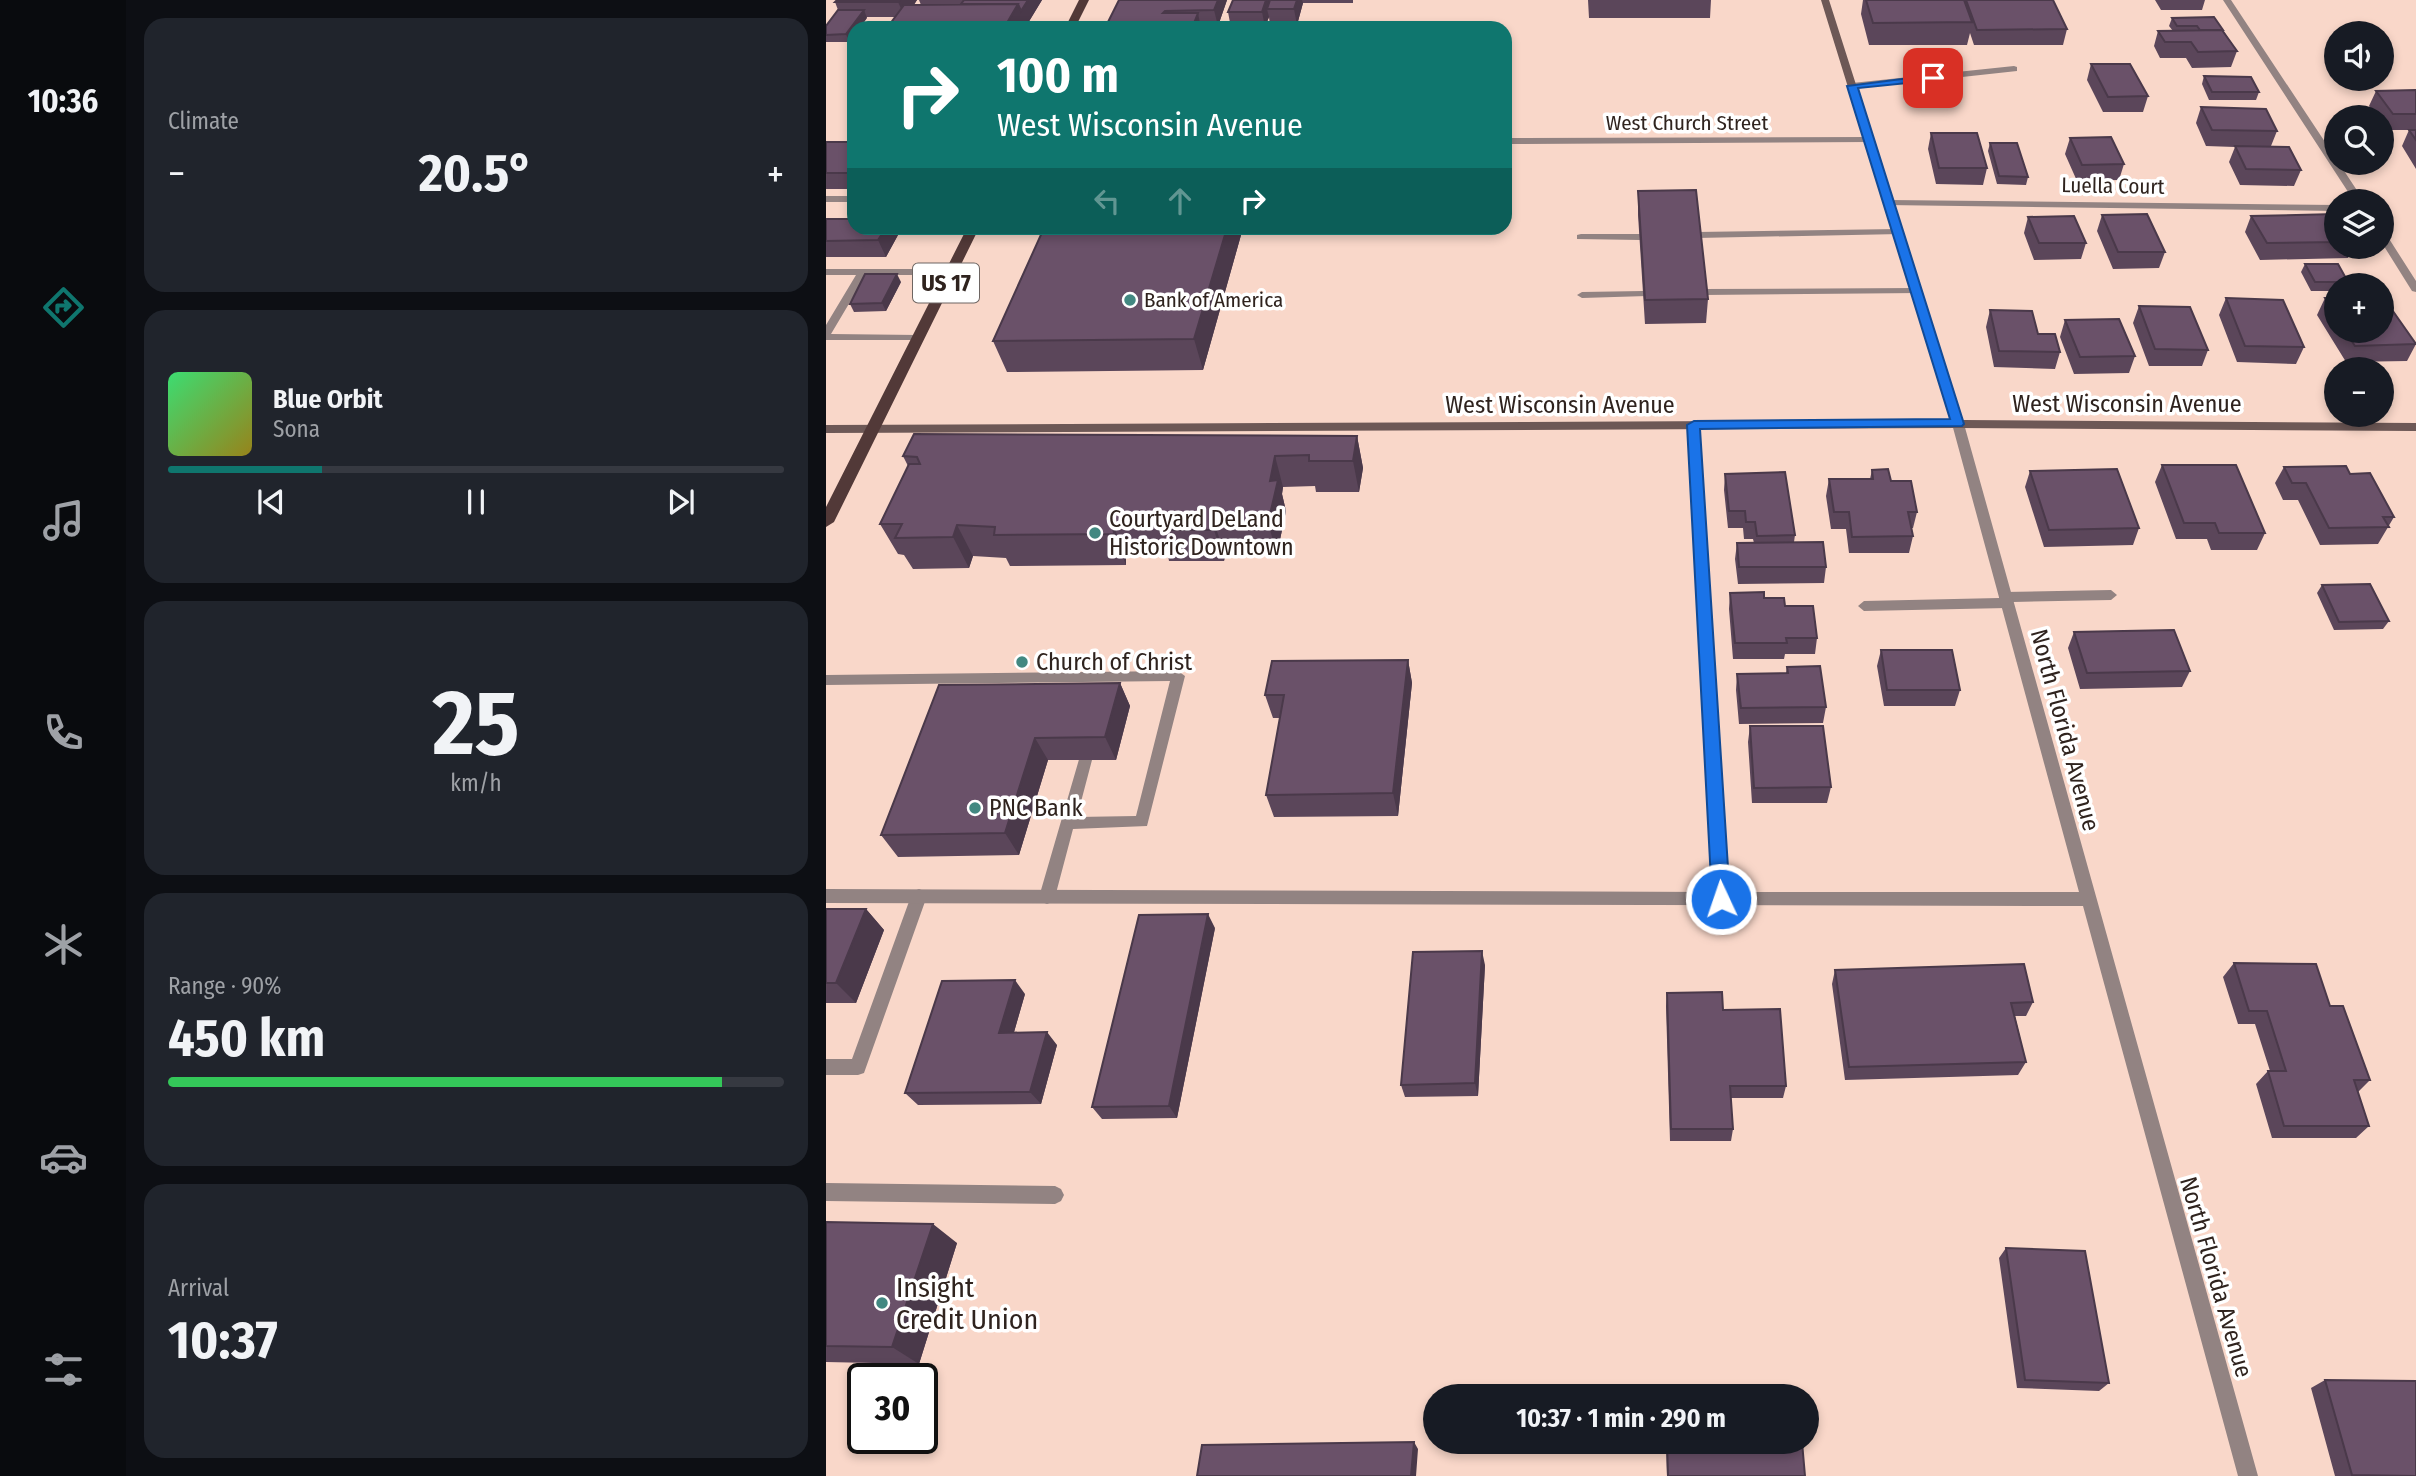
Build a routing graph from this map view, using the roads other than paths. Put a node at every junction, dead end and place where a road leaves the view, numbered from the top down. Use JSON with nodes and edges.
{"nodes":[{"id":1,"x":1084,"y":0,"type":"edge"},
{"id":2,"x":1825,"y":0,"type":"edge"},
{"id":3,"x":2227,"y":0,"type":"edge"},
{"id":4,"x":1074,"y":21,"type":"edge"},
{"id":5,"x":2014,"y":69,"type":"dead end"},
{"id":6,"x":1852,"y":86,"type":"junction"},
{"id":7,"x":1869,"y":139,"type":"junction"},
{"id":8,"x":1512,"y":141,"type":"edge"},
{"id":9,"x":2351,"y":189,"type":"edge"},
{"id":10,"x":847,"y":199,"type":"edge"},
{"id":11,"x":826,"y":200,"type":"edge"},
{"id":12,"x":1889,"y":203,"type":"junction"},
{"id":13,"x":2324,"y":208,"type":"edge"},
{"id":14,"x":1898,"y":233,"type":"junction"},
{"id":15,"x":970,"y":235,"type":"edge"},
{"id":16,"x":1697,"y":235,"type":"edge"},
{"id":17,"x":1581,"y":237,"type":"dead end"},
{"id":18,"x":1640,"y":237,"type":"edge"},
{"id":19,"x":2394,"y":255,"type":"edge"},
{"id":20,"x":826,"y":272,"type":"edge"},
{"id":21,"x":863,"y":272,"type":"junction"},
{"id":22,"x":951,"y":272,"type":"junction"},
{"id":23,"x":2416,"y":289,"type":"edge"},
{"id":24,"x":1916,"y":291,"type":"junction"},
{"id":25,"x":1703,"y":292,"type":"edge"},
{"id":26,"x":1643,"y":294,"type":"edge"},
{"id":27,"x":1582,"y":295,"type":"dead end"},
{"id":28,"x":826,"y":336,"type":"edge"},
{"id":29,"x":918,"y":338,"type":"junction"},
{"id":30,"x":1958,"y":424,"type":"junction"},
{"id":31,"x":1694,"y":425,"type":"junction"},
{"id":32,"x":2416,"y":426,"type":"edge"},
{"id":33,"x":826,"y":429,"type":"edge"},
{"id":34,"x":873,"y":429,"type":"junction"},
{"id":35,"x":826,"y":522,"type":"edge"},
{"id":36,"x":2111,"y":595,"type":"dead end"},
{"id":37,"x":2006,"y":600,"type":"junction"},
{"id":38,"x":1864,"y":606,"type":"dead end"},
{"id":39,"x":1107,"y":677,"type":"junction"},
{"id":40,"x":826,"y":680,"type":"edge"},
{"id":41,"x":1102,"y":696,"type":"edge"},
{"id":42,"x":1085,"y":760,"type":"edge"},
{"id":43,"x":1068,"y":823,"type":"junction"},
{"id":44,"x":826,"y":896,"type":"edge"},
{"id":45,"x":919,"y":896,"type":"junction"},
{"id":46,"x":1047,"y":897,"type":"junction"},
{"id":47,"x":1721,"y":899,"type":"junction"},
{"id":48,"x":2088,"y":899,"type":"junction"},
{"id":49,"x":826,"y":1067,"type":"edge"},
{"id":50,"x":826,"y":1192,"type":"edge"},
{"id":51,"x":1055,"y":1195,"type":"dead end"},
{"id":52,"x":2248,"y":1476,"type":"edge"}],
"edges":[{"from":1,"to":4,"type":"main road"},
{"from":2,"to":6,"type":"street","name":"North Florida Avenue"},
{"from":3,"to":9,"type":"street"},
{"from":5,"to":6,"type":"street"},
{"from":6,"to":7,"type":"street","name":"North Florida Avenue"},
{"from":7,"to":8,"type":"street","name":"West Church Street"},
{"from":7,"to":12,"type":"street","name":"North Florida Avenue"},
{"from":10,"to":11,"type":"street"},
{"from":12,"to":13,"type":"street","name":"Luella Court"},
{"from":12,"to":14,"type":"street","name":"North Florida Avenue"},
{"from":14,"to":16,"type":"street"},
{"from":14,"to":24,"type":"street","name":"North Florida Avenue"},
{"from":15,"to":22,"type":"main road","number":"US 17"},
{"from":17,"to":18,"type":"street"},
{"from":19,"to":23,"type":"street"},
{"from":20,"to":21,"type":"street"},
{"from":21,"to":22,"type":"street"},
{"from":21,"to":28,"type":"street"},
{"from":22,"to":29,"type":"main road","number":"US 17"},
{"from":24,"to":25,"type":"street"},
{"from":24,"to":30,"type":"street","name":"North Florida Avenue"},
{"from":26,"to":27,"type":"street"},
{"from":28,"to":29,"type":"street"},
{"from":29,"to":34,"type":"main road","number":"US 17"},
{"from":30,"to":31,"type":"street","name":"West Wisconsin Avenue"},
{"from":30,"to":32,"type":"street","name":"West Wisconsin Avenue"},
{"from":30,"to":37,"type":"street","name":"North Florida Avenue"},
{"from":31,"to":34,"type":"street","name":"West Wisconsin Avenue"},
{"from":31,"to":47,"type":"street"},
{"from":33,"to":34,"type":"street","name":"West Wisconsin Avenue"},
{"from":34,"to":35,"type":"main road","number":"US 17"},
{"from":36,"to":37,"type":"street"},
{"from":37,"to":38,"type":"street"},
{"from":37,"to":48,"type":"street","name":"North Florida Avenue"},
{"from":39,"to":40,"type":"street"},
{"from":39,"to":41,"type":"street"},
{"from":39,"to":43,"type":"street"},
{"from":42,"to":43,"type":"street"},
{"from":43,"to":46,"type":"street"},
{"from":44,"to":45,"type":"street"},
{"from":45,"to":46,"type":"street"},
{"from":45,"to":49,"type":"street"},
{"from":46,"to":47,"type":"street"},
{"from":47,"to":48,"type":"street"},
{"from":48,"to":52,"type":"street","name":"North Florida Avenue"},
{"from":50,"to":51,"type":"street"}]}
